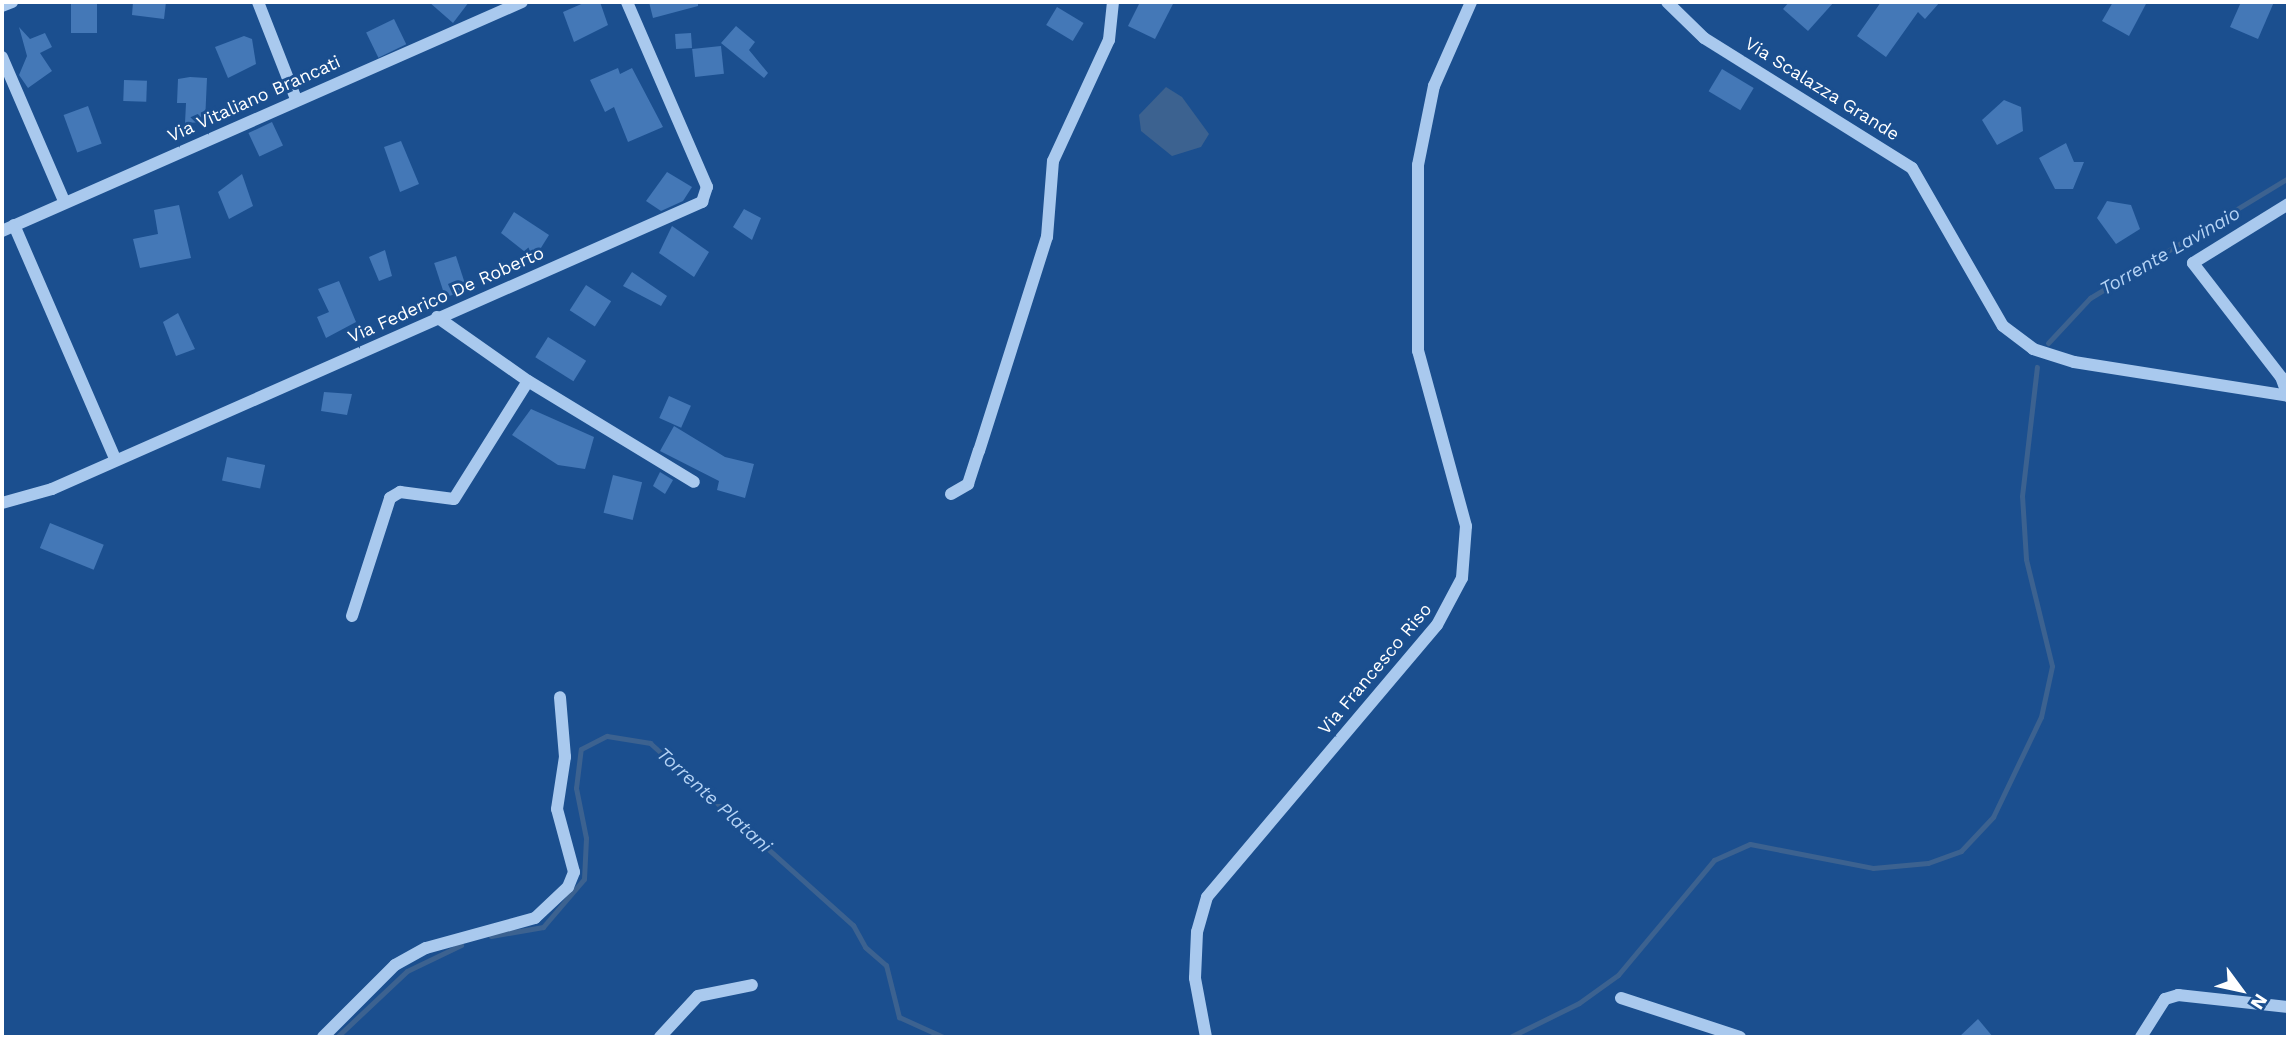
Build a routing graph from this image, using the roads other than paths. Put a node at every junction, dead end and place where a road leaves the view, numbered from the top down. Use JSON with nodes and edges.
{"nodes":[{"id":1,"x":12,"y":2,"type":"edge"},
{"id":2,"x":258,"y":2,"type":"edge"},
{"id":3,"x":522,"y":2,"type":"edge"},
{"id":4,"x":627,"y":2,"type":"edge"},
{"id":5,"x":1113,"y":2,"type":"edge"},
{"id":6,"x":1471,"y":2,"type":"edge"},
{"id":7,"x":1667,"y":2,"type":"edge"},
{"id":8,"x":2,"y":6,"type":"edge"},
{"id":9,"x":2,"y":57,"type":"edge"},
{"id":10,"x":296,"y":99,"type":"junction"},
{"id":11,"x":64,"y":201,"type":"junction"},
{"id":12,"x":2288,"y":204,"type":"edge"},
{"id":13,"x":14,"y":225,"type":"junction"},
{"id":14,"x":2,"y":231,"type":"edge"},
{"id":15,"x":438,"y":317,"type":"junction"},
{"id":16,"x":528,"y":381,"type":"junction"},
{"id":17,"x":2288,"y":396,"type":"edge"},
{"id":18,"x":116,"y":458,"type":"junction"},
{"id":19,"x":695,"y":482,"type":"dead end"},
{"id":20,"x":951,"y":494,"type":"dead end"},
{"id":21,"x":2,"y":503,"type":"edge"},
{"id":22,"x":352,"y":616,"type":"dead end"},
{"id":23,"x":561,"y":697,"type":"dead end"},
{"id":24,"x":752,"y":985,"type":"dead end"},
{"id":25,"x":1621,"y":998,"type":"dead end"},
{"id":26,"x":2288,"y":1007,"type":"edge"},
{"id":27,"x":323,"y":1037,"type":"edge"},
{"id":28,"x":660,"y":1037,"type":"edge"},
{"id":29,"x":1206,"y":1037,"type":"edge"},
{"id":30,"x":1740,"y":1037,"type":"edge"},
{"id":31,"x":2141,"y":1037,"type":"edge"}],
"edges":[{"from":1,"to":8,"type":"street"},
{"from":2,"to":10,"type":"street"},
{"from":3,"to":10,"type":"street","name":"Via Vitaliano Brancati"},
{"from":4,"to":15,"type":"street","name":"Via Federico De Roberto"},
{"from":5,"to":20,"type":"street"},
{"from":6,"to":29,"type":"street","name":"Via Francesco Riso"},
{"from":7,"to":17,"type":"street","name":"Via Scalazza Grande"},
{"from":9,"to":11,"type":"street"},
{"from":10,"to":11,"type":"street","name":"Via Vitaliano Brancati"},
{"from":11,"to":13,"type":"street","name":"Via Vitaliano Brancati"},
{"from":12,"to":17,"type":"street"},
{"from":13,"to":14,"type":"street","name":"Via Vitaliano Brancati"},
{"from":13,"to":18,"type":"street"},
{"from":15,"to":16,"type":"street"},
{"from":15,"to":18,"type":"street","name":"Via Federico De Roberto"},
{"from":16,"to":19,"type":"street"},
{"from":16,"to":22,"type":"street"},
{"from":18,"to":21,"type":"street","name":"Via Federico De Roberto"},
{"from":23,"to":27,"type":"street"},
{"from":24,"to":28,"type":"street"},
{"from":25,"to":30,"type":"street"},
{"from":26,"to":31,"type":"street"}]}
